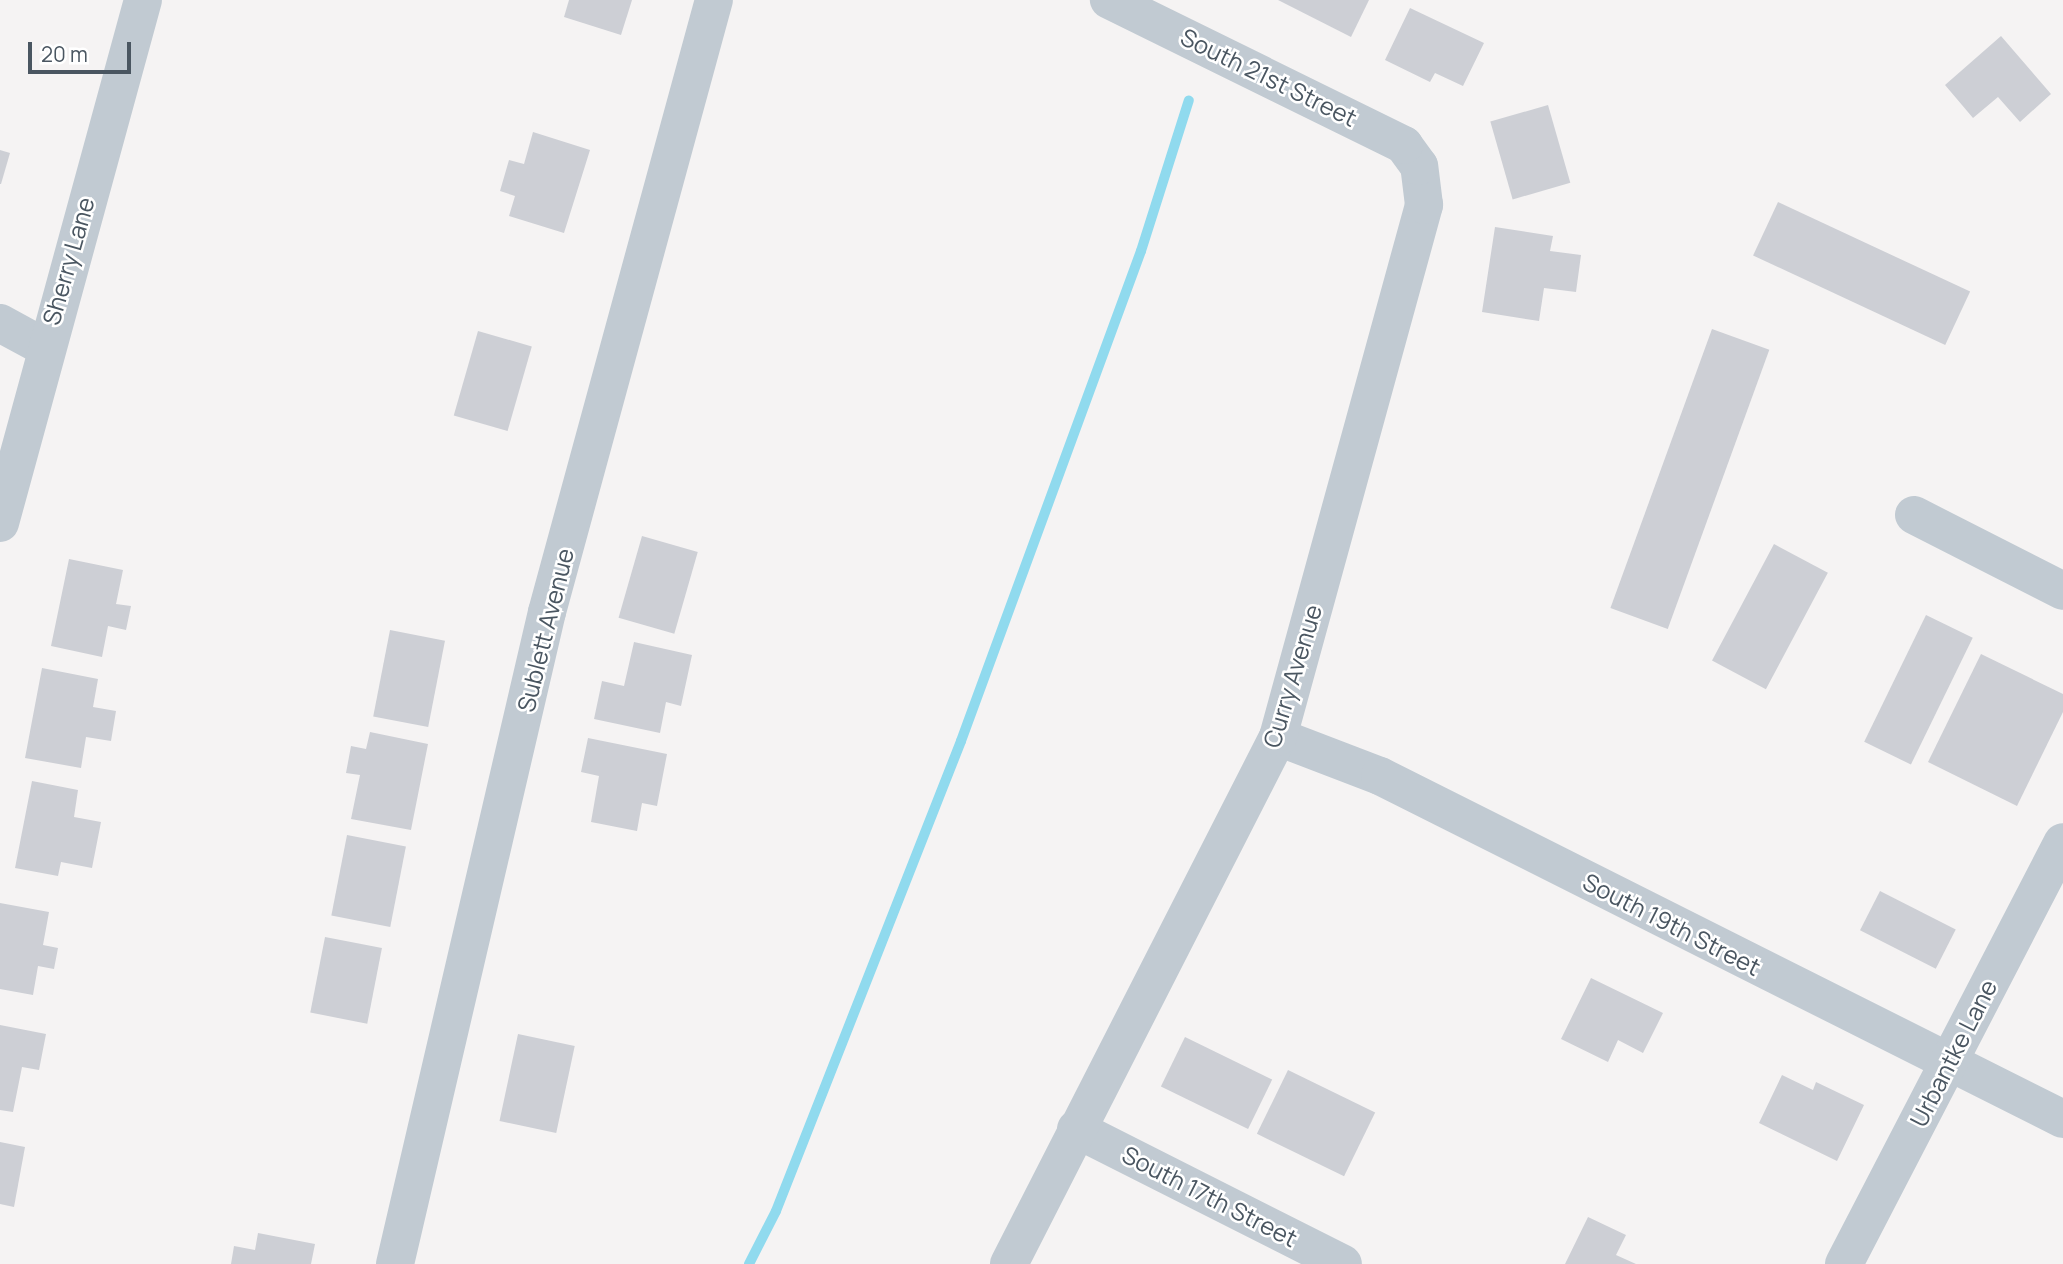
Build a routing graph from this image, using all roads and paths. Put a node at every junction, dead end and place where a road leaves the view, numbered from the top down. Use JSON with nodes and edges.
{"nodes":[{"id":1,"x":143,"y":0,"type":"edge"},
{"id":2,"x":714,"y":0,"type":"edge"},
{"id":3,"x":1109,"y":0,"type":"edge"},
{"id":4,"x":1419,"y":166,"type":"joint"},
{"id":5,"x":0,"y":323,"type":"edge"},
{"id":6,"x":44,"y":346,"type":"junction"},
{"id":7,"x":1914,"y":515,"type":"dead end"},
{"id":8,"x":0,"y":523,"type":"edge"},
{"id":9,"x":2063,"y":591,"type":"edge"},
{"id":10,"x":1278,"y":737,"type":"junction"},
{"id":11,"x":2063,"y":842,"type":"edge"},
{"id":12,"x":1947,"y":1063,"type":"junction"},
{"id":13,"x":2063,"y":1119,"type":"edge"},
{"id":14,"x":1076,"y":1129,"type":"junction"},
{"id":15,"x":395,"y":1264,"type":"edge"},
{"id":16,"x":1009,"y":1264,"type":"edge"},
{"id":17,"x":1343,"y":1264,"type":"edge"},
{"id":18,"x":1844,"y":1264,"type":"edge"}],
"edges":[{"from":1,"to":6,"type":"street","name":"Sherry Lane"},
{"from":2,"to":15,"type":"street","name":"Sublett Avenue"},
{"from":3,"to":4,"type":"street","name":"South 21st Street"},
{"from":4,"to":10,"type":"street","name":"Curry Avenue"},
{"from":5,"to":6,"type":"street"},
{"from":6,"to":8,"type":"street","name":"Sherry Lane"},
{"from":7,"to":9,"type":"street"},
{"from":10,"to":12,"type":"street","name":"South 19th Street"},
{"from":10,"to":14,"type":"street","name":"Curry Avenue"},
{"from":11,"to":12,"type":"street","name":"Urbantke Lane"},
{"from":12,"to":13,"type":"street","name":"South 19th Street"},
{"from":12,"to":18,"type":"street","name":"Urbantke Lane"},
{"from":14,"to":16,"type":"street","name":"Curry Avenue"},
{"from":14,"to":17,"type":"street","name":"South 17th Street"}]}
